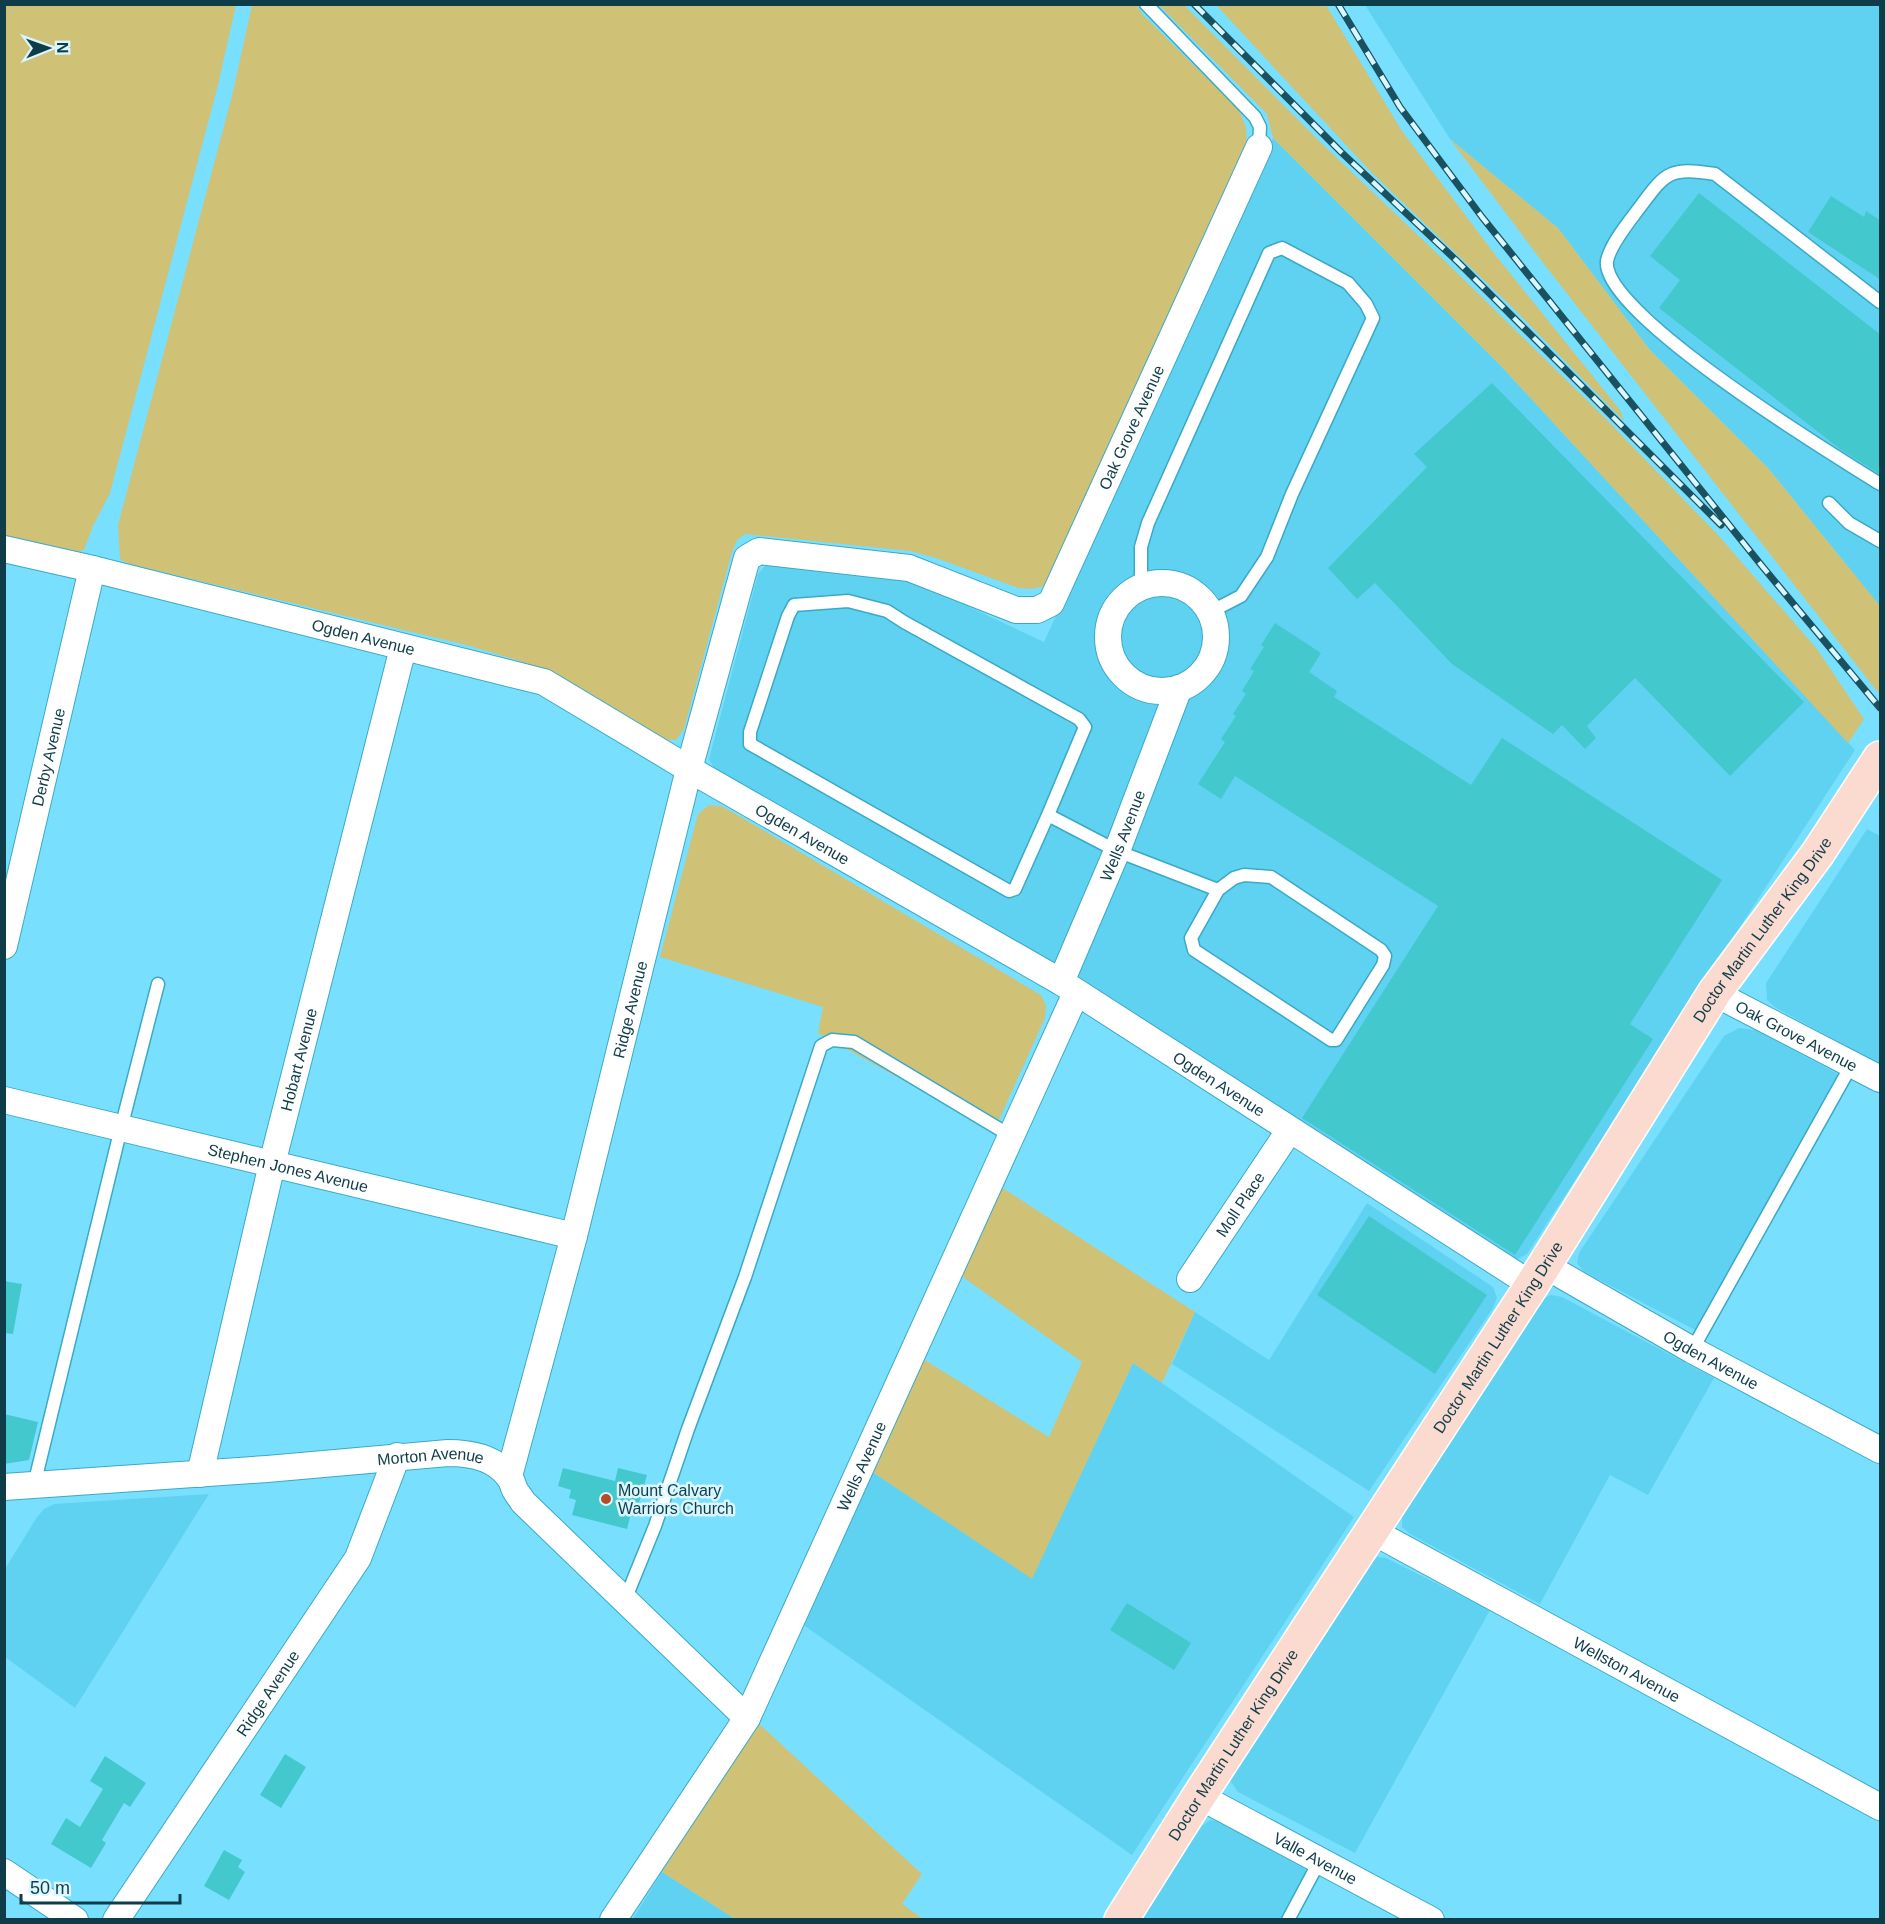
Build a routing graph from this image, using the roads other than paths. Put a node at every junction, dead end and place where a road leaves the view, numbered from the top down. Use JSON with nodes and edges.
{"nodes":[{"id":1,"x":1146,"y":4,"type":"edge"},
{"id":2,"x":1258,"y":147,"type":"joint"},
{"id":3,"x":1881,"y":302,"type":"edge"},
{"id":4,"x":1881,"y":484,"type":"edge"},
{"id":5,"x":1829,"y":503,"type":"dead end"},
{"id":6,"x":1881,"y":541,"type":"edge"},
{"id":7,"x":4,"y":549,"type":"edge"},
{"id":8,"x":759,"y":551,"type":"joint"},
{"id":9,"x":92,"y":569,"type":"junction"},
{"id":10,"x":1141,"y":588,"type":"junction"},
{"id":11,"x":1210,"y":612,"type":"junction"},
{"id":12,"x":402,"y":648,"type":"junction"},
{"id":13,"x":1179,"y":688,"type":"junction"},
{"id":14,"x":1881,"y":758,"type":"edge"},
{"id":15,"x":689,"y":769,"type":"junction"},
{"id":16,"x":1048,"y":815,"type":"junction"},
{"id":17,"x":1117,"y":851,"type":"junction"},
{"id":18,"x":1218,"y":890,"type":"junction"},
{"id":19,"x":4,"y":946,"type":"edge"},
{"id":20,"x":158,"y":984,"type":"dead end"},
{"id":21,"x":1069,"y":988,"type":"junction"},
{"id":22,"x":1714,"y":993,"type":"junction"},
{"id":23,"x":1852,"y":1064,"type":"junction"},
{"id":24,"x":1881,"y":1079,"type":"edge"},
{"id":25,"x":4,"y":1100,"type":"edge"},
{"id":26,"x":121,"y":1128,"type":"junction"},
{"id":27,"x":1290,"y":1131,"type":"junction"},
{"id":28,"x":1011,"y":1136,"type":"junction"},
{"id":29,"x":272,"y":1164,"type":"junction"},
{"id":30,"x":574,"y":1236,"type":"junction"},
{"id":31,"x":1538,"y":1275,"type":"junction"},
{"id":32,"x":1190,"y":1279,"type":"dead end"},
{"id":33,"x":1692,"y":1350,"type":"junction"},
{"id":34,"x":1881,"y":1450,"type":"edge"},
{"id":35,"x":397,"y":1456,"type":"junction"},
{"id":36,"x":200,"y":1474,"type":"junction"},
{"id":37,"x":509,"y":1476,"type":"junction"},
{"id":38,"x":14,"y":1492,"type":"edge"},
{"id":39,"x":1372,"y":1531,"type":"junction"},
{"id":40,"x":625,"y":1600,"type":"junction"},
{"id":41,"x":747,"y":1718,"type":"junction"},
{"id":42,"x":1199,"y":1796,"type":"junction"},
{"id":43,"x":1881,"y":1807,"type":"edge"},
{"id":44,"x":1320,"y":1860,"type":"junction"},
{"id":45,"x":4,"y":1872,"type":"edge"},
{"id":46,"x":75,"y":1920,"type":"edge"},
{"id":47,"x":116,"y":1920,"type":"edge"},
{"id":48,"x":613,"y":1920,"type":"edge"},
{"id":49,"x":1121,"y":1920,"type":"edge"},
{"id":50,"x":1288,"y":1920,"type":"edge"},
{"id":51,"x":1431,"y":1920,"type":"edge"}],
"edges":[{"from":1,"to":2,"type":"lane","name":"Oak Grove Avenue"},
{"from":2,"to":8,"type":"street","name":"Oak Grove Avenue"},
{"from":3,"to":4,"type":"lane"},
{"from":5,"to":6,"type":"lane"},
{"from":7,"to":9,"type":"street","name":"Ogden Avenue"},
{"from":8,"to":15,"type":"street","name":"Ridge Avenue"},
{"from":9,"to":12,"type":"street","name":"Ogden Avenue"},
{"from":9,"to":19,"type":"street","name":"Derby Avenue"},
{"from":10,"to":11,"type":"street"},
{"from":10,"to":11,"type":"lane"},
{"from":10,"to":13,"type":"street"},
{"from":11,"to":13,"type":"street"},
{"from":12,"to":15,"type":"street","name":"Ogden Avenue"},
{"from":12,"to":29,"type":"street","name":"Hobart Avenue"},
{"from":13,"to":17,"type":"street","name":"Wells Avenue"},
{"from":14,"to":22,"type":"main road","name":"Doctor Martin Luther King Drive"},
{"from":15,"to":21,"type":"street","name":"Ogden Avenue"},
{"from":15,"to":30,"type":"street","name":"Ridge Avenue"},
{"from":16,"to":16,"type":"lane"},
{"from":16,"to":17,"type":"lane"},
{"from":17,"to":18,"type":"lane"},
{"from":17,"to":21,"type":"street","name":"Wells Avenue"},
{"from":18,"to":18,"type":"lane"},
{"from":20,"to":26,"type":"lane"},
{"from":21,"to":27,"type":"street","name":"Ogden Avenue"},
{"from":21,"to":28,"type":"street","name":"Wells Avenue"},
{"from":22,"to":23,"type":"street","name":"Oak Grove Avenue"},
{"from":22,"to":31,"type":"main road","name":"Doctor Martin Luther King Drive"},
{"from":23,"to":24,"type":"street","name":"Oak Grove Avenue"},
{"from":23,"to":33,"type":"lane"},
{"from":25,"to":26,"type":"street","name":"Stephen Jones Avenue"},
{"from":26,"to":29,"type":"street","name":"Stephen Jones Avenue"},
{"from":26,"to":38,"type":"lane"},
{"from":27,"to":31,"type":"street","name":"Ogden Avenue"},
{"from":27,"to":32,"type":"street","name":"Moll Place"},
{"from":28,"to":40,"type":"lane"},
{"from":28,"to":41,"type":"street","name":"Wells Avenue"},
{"from":29,"to":30,"type":"street","name":"Stephen Jones Avenue"},
{"from":29,"to":36,"type":"street","name":"Hobart Avenue"},
{"from":30,"to":37,"type":"street","name":"Ridge Avenue"},
{"from":31,"to":33,"type":"street","name":"Ogden Avenue"},
{"from":31,"to":39,"type":"main road","name":"Doctor Martin Luther King Drive"},
{"from":33,"to":34,"type":"street","name":"Ogden Avenue"},
{"from":35,"to":36,"type":"street","name":"Morton Avenue"},
{"from":35,"to":37,"type":"street","name":"Morton Avenue"},
{"from":35,"to":47,"type":"street","name":"Ridge Avenue"},
{"from":36,"to":38,"type":"street","name":"Morton Avenue"},
{"from":37,"to":40,"type":"street","name":"Morton Avenue"},
{"from":39,"to":42,"type":"main road","name":"Doctor Martin Luther King Drive"},
{"from":39,"to":43,"type":"street","name":"Wellston Avenue"},
{"from":40,"to":41,"type":"street","name":"Morton Avenue"},
{"from":41,"to":48,"type":"street","name":"Wells Avenue"},
{"from":42,"to":44,"type":"street","name":"Valle Avenue"},
{"from":42,"to":49,"type":"main road","name":"Doctor Martin Luther King Drive"},
{"from":44,"to":50,"type":"lane"},
{"from":44,"to":51,"type":"street","name":"Valle Avenue"},
{"from":45,"to":46,"type":"street"}]}
